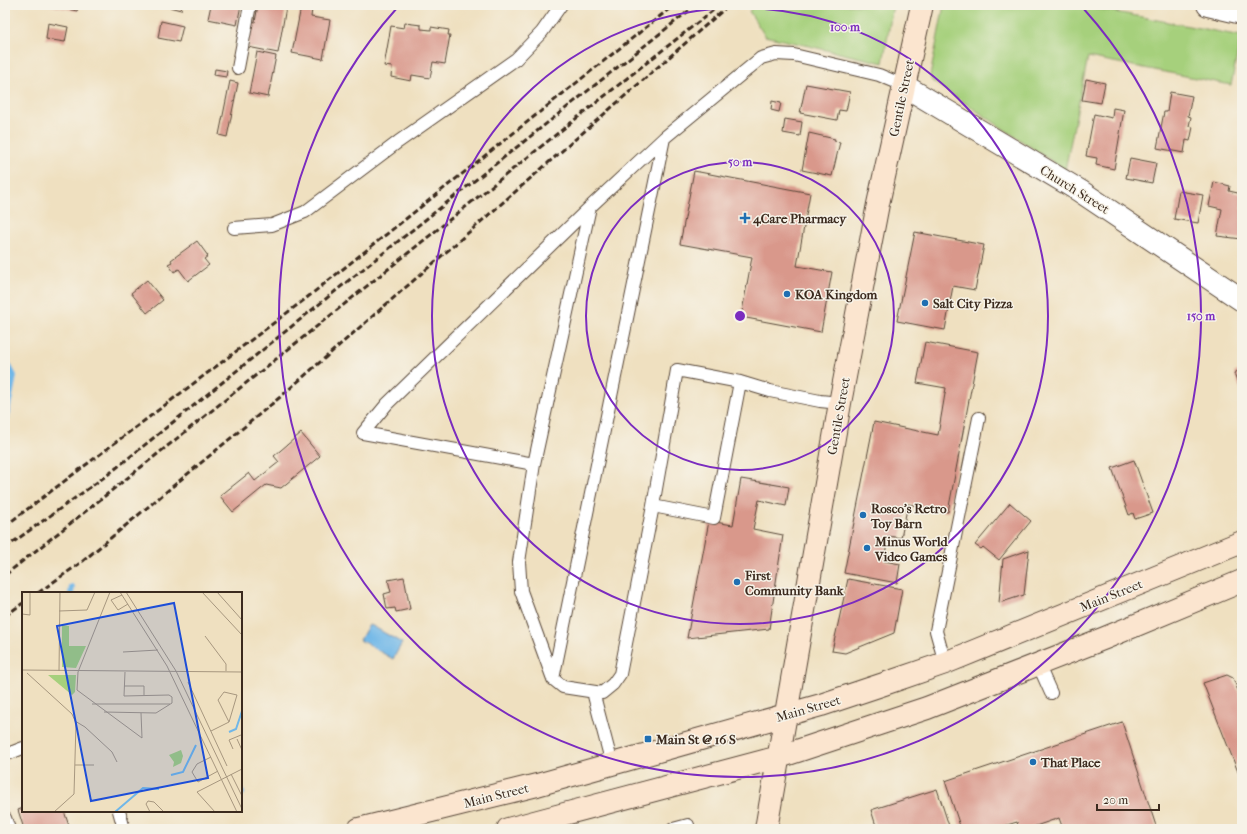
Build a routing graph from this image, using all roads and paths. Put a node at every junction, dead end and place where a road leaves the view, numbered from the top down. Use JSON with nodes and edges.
{"nodes":[{"id":1,"x":250,"y":5,"type":"edge"},
{"id":2,"x":562,"y":5,"type":"edge"},
{"id":3,"x":922,"y":5,"type":"edge"},
{"id":4,"x":1208,"y":5,"type":"edge"},
{"id":5,"x":1242,"y":13,"type":"edge"},
{"id":6,"x":238,"y":68,"type":"dead end"},
{"id":7,"x":903,"y":86,"type":"junction"},
{"id":8,"x":664,"y":138,"type":"junction"},
{"id":9,"x":590,"y":207,"type":"junction"},
{"id":10,"x":234,"y":228,"type":"dead end"},
{"id":11,"x":1242,"y":300,"type":"edge"},
{"id":12,"x":740,"y":382,"type":"junction"},
{"id":13,"x":840,"y":403,"type":"junction"},
{"id":14,"x":979,"y":418,"type":"dead end"},
{"id":15,"x":534,"y":464,"type":"junction"},
{"id":16,"x":653,"y":506,"type":"junction"},
{"id":17,"x":1242,"y":542,"type":"edge"},
{"id":18,"x":1242,"y":582,"type":"edge"},
{"id":19,"x":945,"y":663,"type":"junction"},
{"id":20,"x":1038,"y":664,"type":"junction"},
{"id":21,"x":553,"y":679,"type":"junction"},
{"id":22,"x":592,"y":692,"type":"junction"},
{"id":23,"x":1051,"y":693,"type":"dead end"},
{"id":24,"x":786,"y":714,"type":"junction"},
{"id":25,"x":22,"y":748,"type":"edge"},
{"id":26,"x":5,"y":755,"type":"edge"},
{"id":27,"x":779,"y":757,"type":"junction"},
{"id":28,"x":612,"y":764,"type":"junction"},
{"id":29,"x":119,"y":812,"type":"edge"},
{"id":30,"x":5,"y":818,"type":"edge"},
{"id":31,"x":688,"y":825,"type":"dead end"},
{"id":32,"x":9,"y":829,"type":"edge"},
{"id":33,"x":124,"y":829,"type":"edge"},
{"id":34,"x":359,"y":829,"type":"edge"},
{"id":35,"x":508,"y":829,"type":"edge"},
{"id":36,"x":673,"y":829,"type":"edge"},
{"id":37,"x":766,"y":829,"type":"edge"}],
"edges":[{"from":1,"to":6,"type":"lane"},
{"from":2,"to":10,"type":"lane"},
{"from":3,"to":7,"type":"main road","name":"Gentile Street"},
{"from":4,"to":5,"type":"street"},
{"from":7,"to":8,"type":"lane"},
{"from":7,"to":11,"type":"street","name":"Church Street"},
{"from":7,"to":13,"type":"main road","name":"Gentile Street"},
{"from":8,"to":9,"type":"lane"},
{"from":8,"to":21,"type":"lane"},
{"from":9,"to":15,"type":"lane"},
{"from":9,"to":15,"type":"lane"},
{"from":12,"to":13,"type":"lane"},
{"from":12,"to":16,"type":"lane"},
{"from":12,"to":16,"type":"lane"},
{"from":13,"to":24,"type":"main road","name":"Gentile Street"},
{"from":14,"to":19,"type":"lane"},
{"from":15,"to":21,"type":"lane"},
{"from":16,"to":22,"type":"lane"},
{"from":17,"to":19,"type":"main road","name":"Main Street"},
{"from":18,"to":20,"type":"main road"},
{"from":19,"to":24,"type":"main road","name":"Main Street"},
{"from":20,"to":23,"type":"lane"},
{"from":20,"to":27,"type":"main road"},
{"from":21,"to":22,"type":"lane"},
{"from":22,"to":28,"type":"lane"},
{"from":24,"to":27,"type":"main road","name":"Gentile Street"},
{"from":24,"to":28,"type":"main road","name":"Main Street"},
{"from":25,"to":26,"type":"lane"},
{"from":27,"to":35,"type":"main road"},
{"from":27,"to":37,"type":"main road","name":"Gentile Street"},
{"from":28,"to":34,"type":"main road","name":"Main Street"},
{"from":29,"to":33,"type":"lane"},
{"from":30,"to":32,"type":"lane"},
{"from":31,"to":36,"type":"lane"}]}
